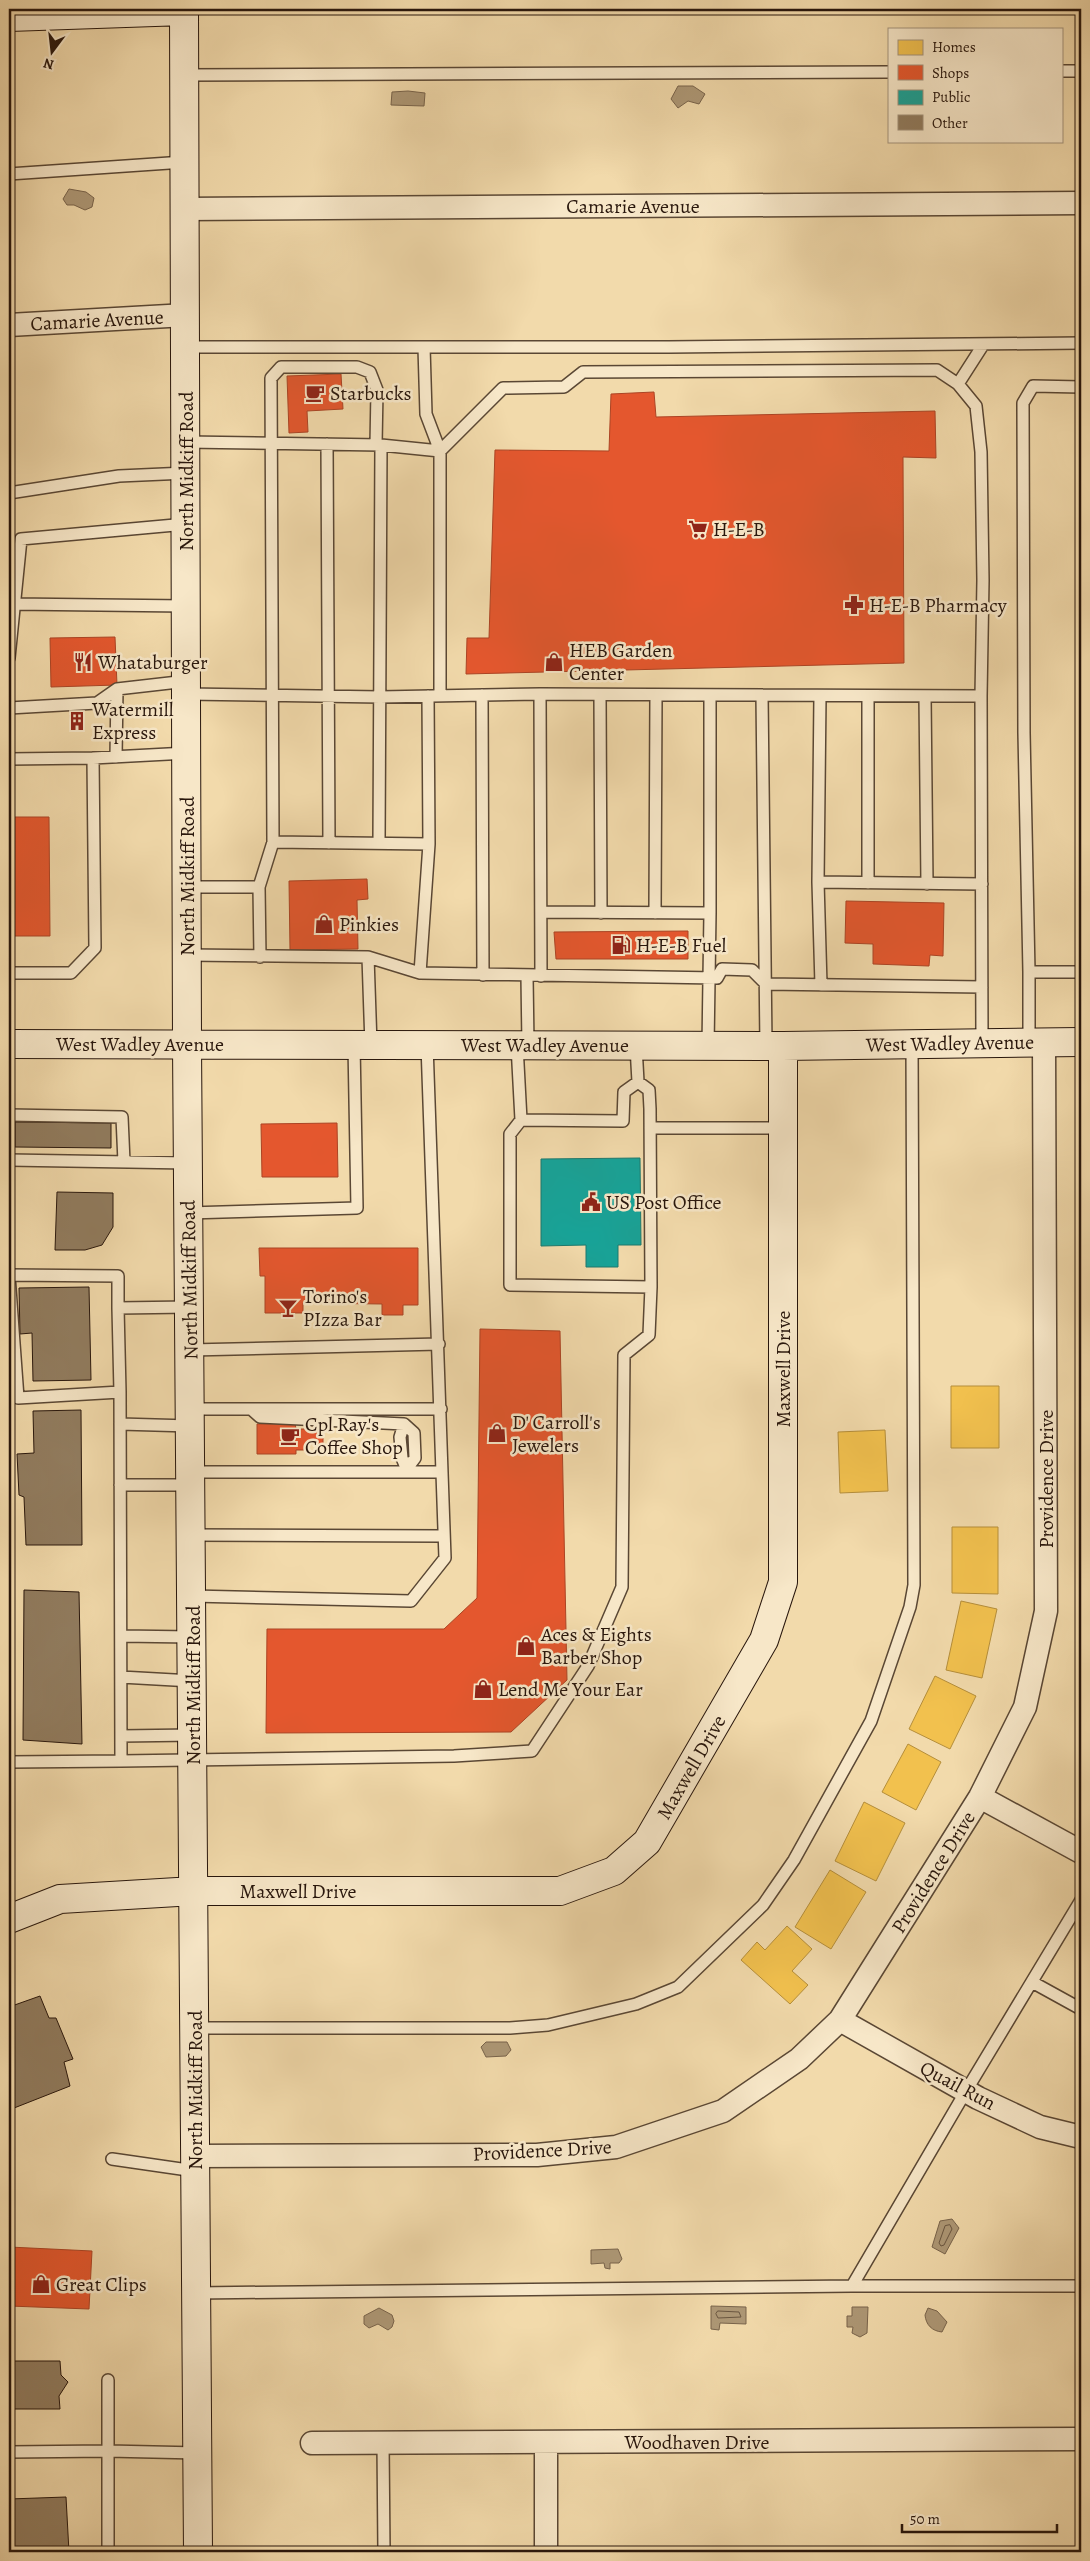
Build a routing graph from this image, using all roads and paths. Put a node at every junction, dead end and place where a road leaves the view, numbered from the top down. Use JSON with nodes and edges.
{"nodes":[{"id":1,"x":184,"y":10,"type":"edge"},
{"id":2,"x":9,"y":17,"type":"edge"},
{"id":3,"x":1062,"y":71,"type":"edge"},
{"id":4,"x":1081,"y":71,"type":"edge"},
{"id":5,"x":888,"y":72,"type":"edge"},
{"id":6,"x":184,"y":75,"type":"junction"},
{"id":7,"x":184,"y":162,"type":"junction"},
{"id":8,"x":9,"y":174,"type":"edge"},
{"id":9,"x":1081,"y":203,"type":"edge"},
{"id":10,"x":184,"y":209,"type":"junction"},
{"id":11,"x":186,"y":315,"type":"junction"},
{"id":12,"x":9,"y":325,"type":"edge"},
{"id":13,"x":983,"y":344,"type":"junction"},
{"id":14,"x":1081,"y":344,"type":"edge"},
{"id":15,"x":186,"y":347,"type":"junction"},
{"id":16,"x":424,"y":347,"type":"junction"},
{"id":17,"x":958,"y":384,"type":"junction"},
{"id":18,"x":1081,"y":387,"type":"edge"},
{"id":19,"x":186,"y":442,"type":"junction"},
{"id":20,"x":272,"y":443,"type":"junction"},
{"id":21,"x":327,"y":444,"type":"junction"},
{"id":22,"x":379,"y":445,"type":"junction"},
{"id":23,"x":440,"y":450,"type":"junction"},
{"id":24,"x":186,"y":473,"type":"junction"},
{"id":25,"x":9,"y":493,"type":"edge"},
{"id":26,"x":186,"y":524,"type":"junction"},
{"id":27,"x":13,"y":604,"type":"junction"},
{"id":28,"x":186,"y":606,"type":"junction"},
{"id":29,"x":9,"y":658,"type":"edge"},
{"id":30,"x":187,"y":688,"type":"junction"},
{"id":31,"x":117,"y":689,"type":"junction"},
{"id":32,"x":273,"y":694,"type":"junction"},
{"id":33,"x":540,"y":694,"type":"junction"},
{"id":34,"x":482,"y":695,"type":"junction"},
{"id":35,"x":600,"y":695,"type":"junction"},
{"id":36,"x":656,"y":695,"type":"junction"},
{"id":37,"x":710,"y":695,"type":"junction"},
{"id":38,"x":328,"y":696,"type":"junction"},
{"id":39,"x":428,"y":696,"type":"junction"},
{"id":40,"x":440,"y":696,"type":"junction"},
{"id":41,"x":762,"y":696,"type":"junction"},
{"id":42,"x":820,"y":696,"type":"junction"},
{"id":43,"x":868,"y":696,"type":"junction"},
{"id":44,"x":925,"y":696,"type":"junction"},
{"id":45,"x":981,"y":696,"type":"junction"},
{"id":46,"x":380,"y":697,"type":"junction"},
{"id":47,"x":9,"y":708,"type":"edge"},
{"id":48,"x":187,"y":753,"type":"junction"},
{"id":49,"x":116,"y":757,"type":"junction"},
{"id":50,"x":93,"y":758,"type":"junction"},
{"id":51,"x":9,"y":759,"type":"edge"},
{"id":52,"x":273,"y":842,"type":"junction"},
{"id":53,"x":329,"y":842,"type":"junction"},
{"id":54,"x":379,"y":843,"type":"junction"},
{"id":55,"x":430,"y":844,"type":"junction"},
{"id":56,"x":818,"y":882,"type":"junction"},
{"id":57,"x":868,"y":883,"type":"junction"},
{"id":58,"x":927,"y":884,"type":"junction"},
{"id":59,"x":982,"y":884,"type":"junction"},
{"id":60,"x":188,"y":887,"type":"junction"},
{"id":61,"x":259,"y":887,"type":"junction"},
{"id":62,"x":541,"y":912,"type":"junction"},
{"id":63,"x":602,"y":913,"type":"junction"},
{"id":64,"x":654,"y":913,"type":"junction"},
{"id":65,"x":710,"y":913,"type":"junction"},
{"id":66,"x":188,"y":955,"type":"junction"},
{"id":67,"x":260,"y":957,"type":"junction"},
{"id":68,"x":368,"y":957,"type":"junction"},
{"id":69,"x":1029,"y":972,"type":"junction"},
{"id":70,"x":1081,"y":972,"type":"edge"},
{"id":71,"x":420,"y":973,"type":"junction"},
{"id":72,"x":9,"y":974,"type":"edge"},
{"id":73,"x":483,"y":975,"type":"junction"},
{"id":74,"x":527,"y":976,"type":"junction"},
{"id":75,"x":541,"y":976,"type":"junction"},
{"id":76,"x":708,"y":977,"type":"junction"},
{"id":77,"x":766,"y":984,"type":"junction"},
{"id":78,"x":821,"y":985,"type":"junction"},
{"id":79,"x":982,"y":987,"type":"junction"},
{"id":80,"x":1036,"y":1042,"type":"junction"},
{"id":81,"x":1081,"y":1042,"type":"edge"},
{"id":82,"x":982,"y":1043,"type":"junction"},
{"id":83,"x":9,"y":1044,"type":"edge"},
{"id":84,"x":187,"y":1044,"type":"junction"},
{"id":85,"x":912,"y":1044,"type":"junction"},
{"id":86,"x":363,"y":1045,"type":"junction"},
{"id":87,"x":428,"y":1045,"type":"junction"},
{"id":88,"x":523,"y":1045,"type":"junction"},
{"id":89,"x":636,"y":1046,"type":"junction"},
{"id":90,"x":708,"y":1046,"type":"junction"},
{"id":91,"x":775,"y":1046,"type":"junction"},
{"id":92,"x":638,"y":1082,"type":"junction"},
{"id":93,"x":9,"y":1115,"type":"edge"},
{"id":94,"x":521,"y":1120,"type":"junction"},
{"id":95,"x":650,"y":1128,"type":"junction"},
{"id":96,"x":783,"y":1128,"type":"junction"},
{"id":97,"x":9,"y":1160,"type":"edge"},
{"id":98,"x":124,"y":1162,"type":"junction"},
{"id":99,"x":188,"y":1164,"type":"junction"},
{"id":100,"x":188,"y":1213,"type":"junction"},
{"id":101,"x":651,"y":1287,"type":"junction"},
{"id":102,"x":189,"y":1307,"type":"junction"},
{"id":103,"x":118,"y":1308,"type":"junction"},
{"id":104,"x":439,"y":1344,"type":"junction"},
{"id":105,"x":191,"y":1350,"type":"junction"},
{"id":106,"x":120,"y":1392,"type":"junction"},
{"id":107,"x":251,"y":1409,"type":"junction"},
{"id":108,"x":441,"y":1409,"type":"junction"},
{"id":109,"x":190,"y":1417,"type":"junction"},
{"id":110,"x":120,"y":1424,"type":"junction"},
{"id":111,"x":408,"y":1469,"type":"junction"},
{"id":112,"x":441,"y":1472,"type":"junction"},
{"id":113,"x":191,"y":1478,"type":"junction"},
{"id":114,"x":120,"y":1485,"type":"junction"},
{"id":115,"x":191,"y":1535,"type":"junction"},
{"id":116,"x":443,"y":1536,"type":"junction"},
{"id":117,"x":192,"y":1596,"type":"junction"},
{"id":118,"x":121,"y":1636,"type":"junction"},
{"id":119,"x":192,"y":1637,"type":"junction"},
{"id":120,"x":121,"y":1677,"type":"junction"},
{"id":121,"x":192,"y":1681,"type":"junction"},
{"id":122,"x":121,"y":1736,"type":"junction"},
{"id":123,"x":193,"y":1748,"type":"junction"},
{"id":124,"x":121,"y":1761,"type":"junction"},
{"id":125,"x":9,"y":1762,"type":"edge"},
{"id":126,"x":980,"y":1797,"type":"junction"},
{"id":127,"x":1081,"y":1852,"type":"edge"},
{"id":128,"x":194,"y":1891,"type":"junction"},
{"id":129,"x":1081,"y":1900,"type":"edge"},
{"id":130,"x":9,"y":1919,"type":"edge"},
{"id":131,"x":1032,"y":1982,"type":"junction"},
{"id":132,"x":1081,"y":2009,"type":"edge"},
{"id":133,"x":840,"y":2020,"type":"junction"},
{"id":134,"x":194,"y":2028,"type":"junction"},
{"id":135,"x":966,"y":2091,"type":"junction"},
{"id":136,"x":1081,"y":2137,"type":"edge"},
{"id":137,"x":112,"y":2159,"type":"dead end"},
{"id":138,"x":195,"y":2163,"type":"junction"},
{"id":139,"x":852,"y":2286,"type":"junction"},
{"id":140,"x":1081,"y":2286,"type":"edge"},
{"id":141,"x":196,"y":2293,"type":"junction"},
{"id":142,"x":108,"y":2380,"type":"dead end"},
{"id":143,"x":1081,"y":2439,"type":"edge"},
{"id":144,"x":546,"y":2442,"type":"junction"},
{"id":145,"x":312,"y":2443,"type":"dead end"},
{"id":146,"x":383,"y":2443,"type":"junction"},
{"id":147,"x":108,"y":2451,"type":"junction"},
{"id":148,"x":9,"y":2452,"type":"edge"},
{"id":149,"x":198,"y":2453,"type":"junction"},
{"id":150,"x":108,"y":2552,"type":"edge"},
{"id":151,"x":198,"y":2552,"type":"edge"},
{"id":152,"x":384,"y":2552,"type":"edge"},
{"id":153,"x":546,"y":2552,"type":"edge"}],
"edges":[{"from":1,"to":2,"type":"main road"},
{"from":1,"to":6,"type":"main road","name":"North Midkiff Road"},
{"from":3,"to":4,"type":"lane"},
{"from":5,"to":6,"type":"lane"},
{"from":6,"to":7,"type":"main road","name":"North Midkiff Road"},
{"from":7,"to":8,"type":"lane"},
{"from":7,"to":10,"type":"main road","name":"North Midkiff Road"},
{"from":9,"to":10,"type":"street","name":"Camarie Avenue"},
{"from":10,"to":11,"type":"main road","name":"North Midkiff Road"},
{"from":11,"to":12,"type":"street","name":"Camarie Avenue"},
{"from":11,"to":15,"type":"main road","name":"North Midkiff Road"},
{"from":13,"to":14,"type":"lane"},
{"from":13,"to":16,"type":"lane"},
{"from":13,"to":17,"type":"lane"},
{"from":15,"to":16,"type":"lane"},
{"from":15,"to":19,"type":"main road","name":"North Midkiff Road"},
{"from":16,"to":23,"type":"lane"},
{"from":17,"to":23,"type":"lane"},
{"from":17,"to":45,"type":"lane"},
{"from":18,"to":69,"type":"lane"},
{"from":19,"to":20,"type":"lane"},
{"from":19,"to":24,"type":"main road","name":"North Midkiff Road"},
{"from":20,"to":21,"type":"lane"},
{"from":20,"to":22,"type":"lane"},
{"from":20,"to":32,"type":"lane"},
{"from":21,"to":22,"type":"lane"},
{"from":21,"to":38,"type":"lane"},
{"from":22,"to":23,"type":"lane"},
{"from":22,"to":46,"type":"lane"},
{"from":23,"to":40,"type":"lane"},
{"from":24,"to":25,"type":"lane"},
{"from":24,"to":26,"type":"main road","name":"North Midkiff Road"},
{"from":26,"to":27,"type":"lane"},
{"from":26,"to":28,"type":"main road","name":"North Midkiff Road"},
{"from":27,"to":28,"type":"lane"},
{"from":27,"to":29,"type":"lane"},
{"from":28,"to":30,"type":"main road","name":"North Midkiff Road"},
{"from":30,"to":31,"type":"lane"},
{"from":30,"to":32,"type":"lane"},
{"from":30,"to":48,"type":"main road","name":"North Midkiff Road"},
{"from":31,"to":47,"type":"lane"},
{"from":31,"to":49,"type":"lane"},
{"from":32,"to":38,"type":"lane"},
{"from":32,"to":52,"type":"lane"},
{"from":33,"to":34,"type":"lane"},
{"from":33,"to":35,"type":"lane"},
{"from":33,"to":62,"type":"lane"},
{"from":34,"to":40,"type":"lane"},
{"from":34,"to":73,"type":"lane"},
{"from":35,"to":36,"type":"lane"},
{"from":35,"to":63,"type":"lane"},
{"from":36,"to":37,"type":"lane"},
{"from":36,"to":64,"type":"lane"},
{"from":37,"to":41,"type":"lane"},
{"from":37,"to":65,"type":"lane"},
{"from":38,"to":46,"type":"lane"},
{"from":38,"to":53,"type":"lane"},
{"from":39,"to":40,"type":"lane"},
{"from":39,"to":46,"type":"lane"},
{"from":39,"to":55,"type":"lane"},
{"from":41,"to":42,"type":"lane"},
{"from":41,"to":77,"type":"lane"},
{"from":42,"to":43,"type":"lane"},
{"from":42,"to":56,"type":"lane"},
{"from":43,"to":44,"type":"lane"},
{"from":43,"to":57,"type":"lane"},
{"from":44,"to":45,"type":"lane"},
{"from":44,"to":58,"type":"lane"},
{"from":45,"to":59,"type":"lane"},
{"from":46,"to":54,"type":"lane"},
{"from":48,"to":49,"type":"lane"},
{"from":48,"to":60,"type":"main road","name":"North Midkiff Road"},
{"from":49,"to":50,"type":"lane"},
{"from":50,"to":51,"type":"lane"},
{"from":50,"to":72,"type":"lane"},
{"from":52,"to":53,"type":"lane"},
{"from":52,"to":61,"type":"lane"},
{"from":53,"to":54,"type":"lane"},
{"from":54,"to":55,"type":"lane"},
{"from":55,"to":71,"type":"lane"},
{"from":56,"to":57,"type":"lane"},
{"from":56,"to":78,"type":"lane"},
{"from":57,"to":58,"type":"lane"},
{"from":58,"to":59,"type":"lane"},
{"from":59,"to":79,"type":"lane"},
{"from":60,"to":61,"type":"lane"},
{"from":60,"to":66,"type":"main road","name":"North Midkiff Road"},
{"from":61,"to":67,"type":"lane"},
{"from":62,"to":63,"type":"lane"},
{"from":62,"to":75,"type":"lane"},
{"from":63,"to":64,"type":"lane"},
{"from":64,"to":65,"type":"lane"},
{"from":65,"to":76,"type":"lane"},
{"from":66,"to":67,"type":"lane"},
{"from":66,"to":84,"type":"main road","name":"North Midkiff Road"},
{"from":67,"to":68,"type":"lane"},
{"from":68,"to":71,"type":"lane"},
{"from":68,"to":86,"type":"lane"},
{"from":69,"to":70,"type":"lane"},
{"from":69,"to":80,"type":"lane"},
{"from":71,"to":73,"type":"lane"},
{"from":73,"to":74,"type":"lane"},
{"from":74,"to":75,"type":"lane"},
{"from":74,"to":88,"type":"lane"},
{"from":75,"to":76,"type":"lane"},
{"from":76,"to":77,"type":"lane"},
{"from":76,"to":90,"type":"lane"},
{"from":77,"to":78,"type":"lane"},
{"from":77,"to":91,"type":"lane"},
{"from":78,"to":79,"type":"lane"},
{"from":79,"to":82,"type":"lane"},
{"from":80,"to":81,"type":"main road","name":"West Wadley Avenue"},
{"from":80,"to":82,"type":"main road","name":"West Wadley Avenue"},
{"from":80,"to":126,"type":"street","name":"Providence Drive"},
{"from":82,"to":85,"type":"main road","name":"West Wadley Avenue"},
{"from":83,"to":84,"type":"main road","name":"West Wadley Avenue"},
{"from":84,"to":86,"type":"main road","name":"West Wadley Avenue"},
{"from":84,"to":99,"type":"main road","name":"North Midkiff Road"},
{"from":85,"to":91,"type":"main road","name":"West Wadley Avenue"},
{"from":85,"to":134,"type":"lane"},
{"from":86,"to":87,"type":"main road","name":"West Wadley Avenue"},
{"from":86,"to":100,"type":"lane"},
{"from":87,"to":88,"type":"main road","name":"West Wadley Avenue"},
{"from":87,"to":104,"type":"lane"},
{"from":88,"to":89,"type":"main road","name":"West Wadley Avenue"},
{"from":88,"to":94,"type":"lane"},
{"from":89,"to":90,"type":"main road","name":"West Wadley Avenue"},
{"from":89,"to":92,"type":"lane"},
{"from":90,"to":91,"type":"main road","name":"West Wadley Avenue"},
{"from":91,"to":96,"type":"main road","name":"Maxwell Drive"},
{"from":92,"to":94,"type":"lane"},
{"from":92,"to":95,"type":"lane"},
{"from":93,"to":98,"type":"lane"},
{"from":94,"to":101,"type":"lane"},
{"from":95,"to":96,"type":"lane"},
{"from":95,"to":101,"type":"lane"},
{"from":96,"to":128,"type":"main road","name":"Maxwell Drive"},
{"from":97,"to":98,"type":"lane"},
{"from":98,"to":99,"type":"lane"},
{"from":99,"to":100,"type":"main road","name":"North Midkiff Road"},
{"from":100,"to":102,"type":"main road","name":"North Midkiff Road"},
{"from":101,"to":123,"type":"lane"},
{"from":102,"to":103,"type":"lane"},
{"from":102,"to":105,"type":"main road","name":"North Midkiff Road"},
{"from":103,"to":106,"type":"lane"},
{"from":103,"to":106,"type":"lane"},
{"from":104,"to":105,"type":"lane"},
{"from":104,"to":108,"type":"lane"},
{"from":105,"to":109,"type":"main road","name":"North Midkiff Road"},
{"from":106,"to":110,"type":"lane"},
{"from":107,"to":108,"type":"lane"},
{"from":107,"to":109,"type":"lane"},
{"from":107,"to":111,"type":"lane"},
{"from":108,"to":112,"type":"lane"},
{"from":109,"to":110,"type":"lane"},
{"from":109,"to":113,"type":"main road","name":"North Midkiff Road"},
{"from":110,"to":114,"type":"lane"},
{"from":111,"to":112,"type":"lane"},
{"from":111,"to":113,"type":"lane"},
{"from":112,"to":116,"type":"lane"},
{"from":113,"to":114,"type":"lane"},
{"from":113,"to":115,"type":"main road","name":"North Midkiff Road"},
{"from":114,"to":118,"type":"lane"},
{"from":115,"to":116,"type":"lane"},
{"from":115,"to":117,"type":"main road","name":"North Midkiff Road"},
{"from":116,"to":117,"type":"lane"},
{"from":117,"to":119,"type":"main road","name":"North Midkiff Road"},
{"from":118,"to":119,"type":"lane"},
{"from":118,"to":120,"type":"lane"},
{"from":119,"to":121,"type":"main road","name":"North Midkiff Road"},
{"from":120,"to":121,"type":"lane"},
{"from":120,"to":122,"type":"lane"},
{"from":121,"to":123,"type":"main road","name":"North Midkiff Road"},
{"from":122,"to":123,"type":"lane"},
{"from":122,"to":124,"type":"lane"},
{"from":123,"to":124,"type":"lane"},
{"from":123,"to":128,"type":"main road","name":"North Midkiff Road"},
{"from":124,"to":125,"type":"lane"},
{"from":126,"to":127,"type":"street"},
{"from":126,"to":133,"type":"street","name":"Providence Drive"},
{"from":128,"to":130,"type":"main road","name":"Maxwell Drive"},
{"from":128,"to":134,"type":"main road","name":"North Midkiff Road"},
{"from":129,"to":131,"type":"lane"},
{"from":131,"to":132,"type":"lane"},
{"from":131,"to":135,"type":"lane"},
{"from":133,"to":135,"type":"street","name":"Quail Run"},
{"from":133,"to":138,"type":"street","name":"Providence Drive"},
{"from":134,"to":138,"type":"main road","name":"North Midkiff Road"},
{"from":135,"to":136,"type":"street","name":"Quail Run"},
{"from":135,"to":139,"type":"lane"},
{"from":137,"to":138,"type":"lane"},
{"from":138,"to":141,"type":"main road","name":"North Midkiff Road"},
{"from":139,"to":140,"type":"lane"},
{"from":139,"to":141,"type":"lane"},
{"from":141,"to":149,"type":"main road","name":"North Midkiff Road"},
{"from":142,"to":147,"type":"lane"},
{"from":143,"to":144,"type":"street","name":"Woodhaven Drive"},
{"from":144,"to":146,"type":"street","name":"Woodhaven Drive"},
{"from":144,"to":153,"type":"street"},
{"from":145,"to":146,"type":"street","name":"Woodhaven Drive"},
{"from":146,"to":152,"type":"lane"},
{"from":147,"to":148,"type":"lane"},
{"from":147,"to":149,"type":"lane"},
{"from":147,"to":150,"type":"lane"},
{"from":149,"to":151,"type":"main road","name":"North Midkiff Road"}]}
